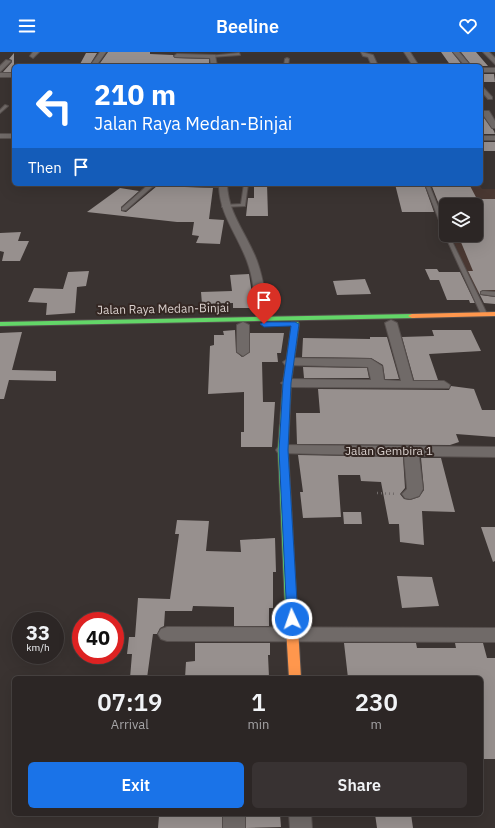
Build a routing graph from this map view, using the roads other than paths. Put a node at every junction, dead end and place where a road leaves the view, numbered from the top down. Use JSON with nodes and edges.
{"nodes":[{"id":1,"x":103,"y":52,"type":"edge"},
{"id":2,"x":364,"y":52,"type":"edge"},
{"id":3,"x":407,"y":52,"type":"edge"},
{"id":4,"x":456,"y":52,"type":"edge"},
{"id":5,"x":486,"y":52,"type":"edge"},
{"id":6,"x":239,"y":54,"type":"dead end"},
{"id":7,"x":177,"y":56,"type":"dead end"},
{"id":8,"x":211,"y":56,"type":"junction"},
{"id":9,"x":286,"y":59,"type":"dead end"},
{"id":10,"x":8,"y":61,"type":"dead end"},
{"id":11,"x":495,"y":62,"type":"edge"},
{"id":12,"x":94,"y":64,"type":"edge"},
{"id":13,"x":214,"y":64,"type":"edge"},
{"id":14,"x":286,"y":64,"type":"edge"},
{"id":15,"x":374,"y":64,"type":"edge"},
{"id":16,"x":415,"y":64,"type":"edge"},
{"id":17,"x":466,"y":64,"type":"edge"},
{"id":18,"x":0,"y":70,"type":"edge"},
{"id":19,"x":483,"y":70,"type":"edge"},
{"id":20,"x":495,"y":70,"type":"edge"},
{"id":21,"x":0,"y":75,"type":"edge"},
{"id":22,"x":12,"y":78,"type":"edge"},
{"id":23,"x":483,"y":89,"type":"edge"},
{"id":24,"x":493,"y":98,"type":"edge"},
{"id":25,"x":6,"y":106,"type":"dead end"},
{"id":26,"x":0,"y":112,"type":"edge"},
{"id":27,"x":486,"y":113,"type":"dead end"},
{"id":28,"x":495,"y":126,"type":"edge"},
{"id":29,"x":0,"y":136,"type":"edge"},
{"id":30,"x":12,"y":136,"type":"edge"},
{"id":31,"x":483,"y":138,"type":"edge"},
{"id":32,"x":495,"y":138,"type":"edge"},
{"id":33,"x":150,"y":186,"type":"edge"},
{"id":34,"x":223,"y":186,"type":"edge"},
{"id":35,"x":246,"y":186,"type":"edge"},
{"id":36,"x":428,"y":186,"type":"edge"},
{"id":37,"x":224,"y":206,"type":"junction"},
{"id":38,"x":124,"y":209,"type":"dead end"},
{"id":39,"x":439,"y":214,"type":"edge"},
{"id":40,"x":451,"y":242,"type":"edge"},
{"id":41,"x":483,"y":293,"type":"dead end"},
{"id":42,"x":495,"y":294,"type":"edge"},
{"id":43,"x":484,"y":314,"type":"junction"},
{"id":44,"x":495,"y":314,"type":"edge"},
{"id":45,"x":264,"y":319,"type":"junction"},
{"id":46,"x":495,"y":321,"type":"edge"},
{"id":47,"x":391,"y":323,"type":"junction"},
{"id":48,"x":0,"y":324,"type":"edge"},
{"id":49,"x":295,"y":324,"type":"junction"},
{"id":50,"x":243,"y":325,"type":"junction"},
{"id":51,"x":0,"y":329,"type":"edge"},
{"id":52,"x":243,"y":352,"type":"dead end"},
{"id":53,"x":289,"y":362,"type":"junction"},
{"id":54,"x":287,"y":383,"type":"junction"},
{"id":55,"x":378,"y":384,"type":"junction"},
{"id":56,"x":408,"y":384,"type":"junction"},
{"id":57,"x":444,"y":385,"type":"dead end"},
{"id":58,"x":283,"y":450,"type":"junction"},
{"id":59,"x":411,"y":450,"type":"junction"},
{"id":60,"x":495,"y":452,"type":"edge"},
{"id":61,"x":410,"y":494,"type":"road end"},
{"id":62,"x":167,"y":634,"type":"dead end"},
{"id":63,"x":293,"y":635,"type":"junction"},
{"id":64,"x":495,"y":635,"type":"edge"},
{"id":65,"x":296,"y":676,"type":"edge"},
{"id":66,"x":234,"y":816,"type":"edge"},
{"id":67,"x":300,"y":816,"type":"edge"},
{"id":68,"x":234,"y":828,"type":"edge"},
{"id":69,"x":301,"y":828,"type":"edge"}],
"edges":[{"from":1,"to":12,"type":"street"},
{"from":2,"to":15,"type":"street"},
{"from":3,"to":16,"type":"street"},
{"from":4,"to":17,"type":"street"},
{"from":5,"to":11,"type":"street"},
{"from":6,"to":8,"type":"lane"},
{"from":7,"to":8,"type":"street"},
{"from":8,"to":13,"type":"street"},
{"from":9,"to":14,"type":"lane"},
{"from":10,"to":18,"type":"street"},
{"from":19,"to":20,"type":"street"},
{"from":21,"to":22,"type":"street"},
{"from":23,"to":24,"type":"street"},
{"from":25,"to":26,"type":"lane"},
{"from":27,"to":28,"type":"street"},
{"from":29,"to":30,"type":"street"},
{"from":31,"to":32,"type":"street"},
{"from":33,"to":38,"type":"lane"},
{"from":34,"to":37,"type":"street"},
{"from":35,"to":37,"type":"lane"},
{"from":36,"to":39,"type":"lane"},
{"from":37,"to":45,"type":"street"},
{"from":40,"to":43,"type":"lane"},
{"from":41,"to":42,"type":"lane"},
{"from":43,"to":44,"type":"main road","name":"Jalan Raya Medan-Binjai"},
{"from":43,"to":45,"type":"main road","name":"Jalan Raya Medan-Binjai"},
{"from":45,"to":48,"type":"main road","name":"Jalan Raya Medan-Binjai"},
{"from":46,"to":47,"type":"main road","name":"Jalan Raya Medan-Binjai"},
{"from":47,"to":49,"type":"main road","name":"Jalan Raya Medan-Binjai"},
{"from":47,"to":56,"type":"street"},
{"from":49,"to":50,"type":"main road","name":"Jalan Raya Medan-Binjai"},
{"from":49,"to":53,"type":"main road"},
{"from":50,"to":51,"type":"main road","name":"Jalan Raya Medan-Binjai"},
{"from":50,"to":52,"type":"street"},
{"from":53,"to":54,"type":"main road"},
{"from":53,"to":55,"type":"street"},
{"from":54,"to":55,"type":"street"},
{"from":54,"to":58,"type":"main road"},
{"from":55,"to":56,"type":"street"},
{"from":56,"to":57,"type":"street"},
{"from":58,"to":59,"type":"street","name":"Jalan Gembira 1"},
{"from":58,"to":63,"type":"main road"},
{"from":59,"to":60,"type":"street","name":"Jalan Gembira 1"},
{"from":59,"to":61,"type":"street"},
{"from":62,"to":63,"type":"street"},
{"from":63,"to":64,"type":"street"},
{"from":63,"to":65,"type":"main road"},
{"from":66,"to":68,"type":"street"},
{"from":67,"to":69,"type":"street"}]}
